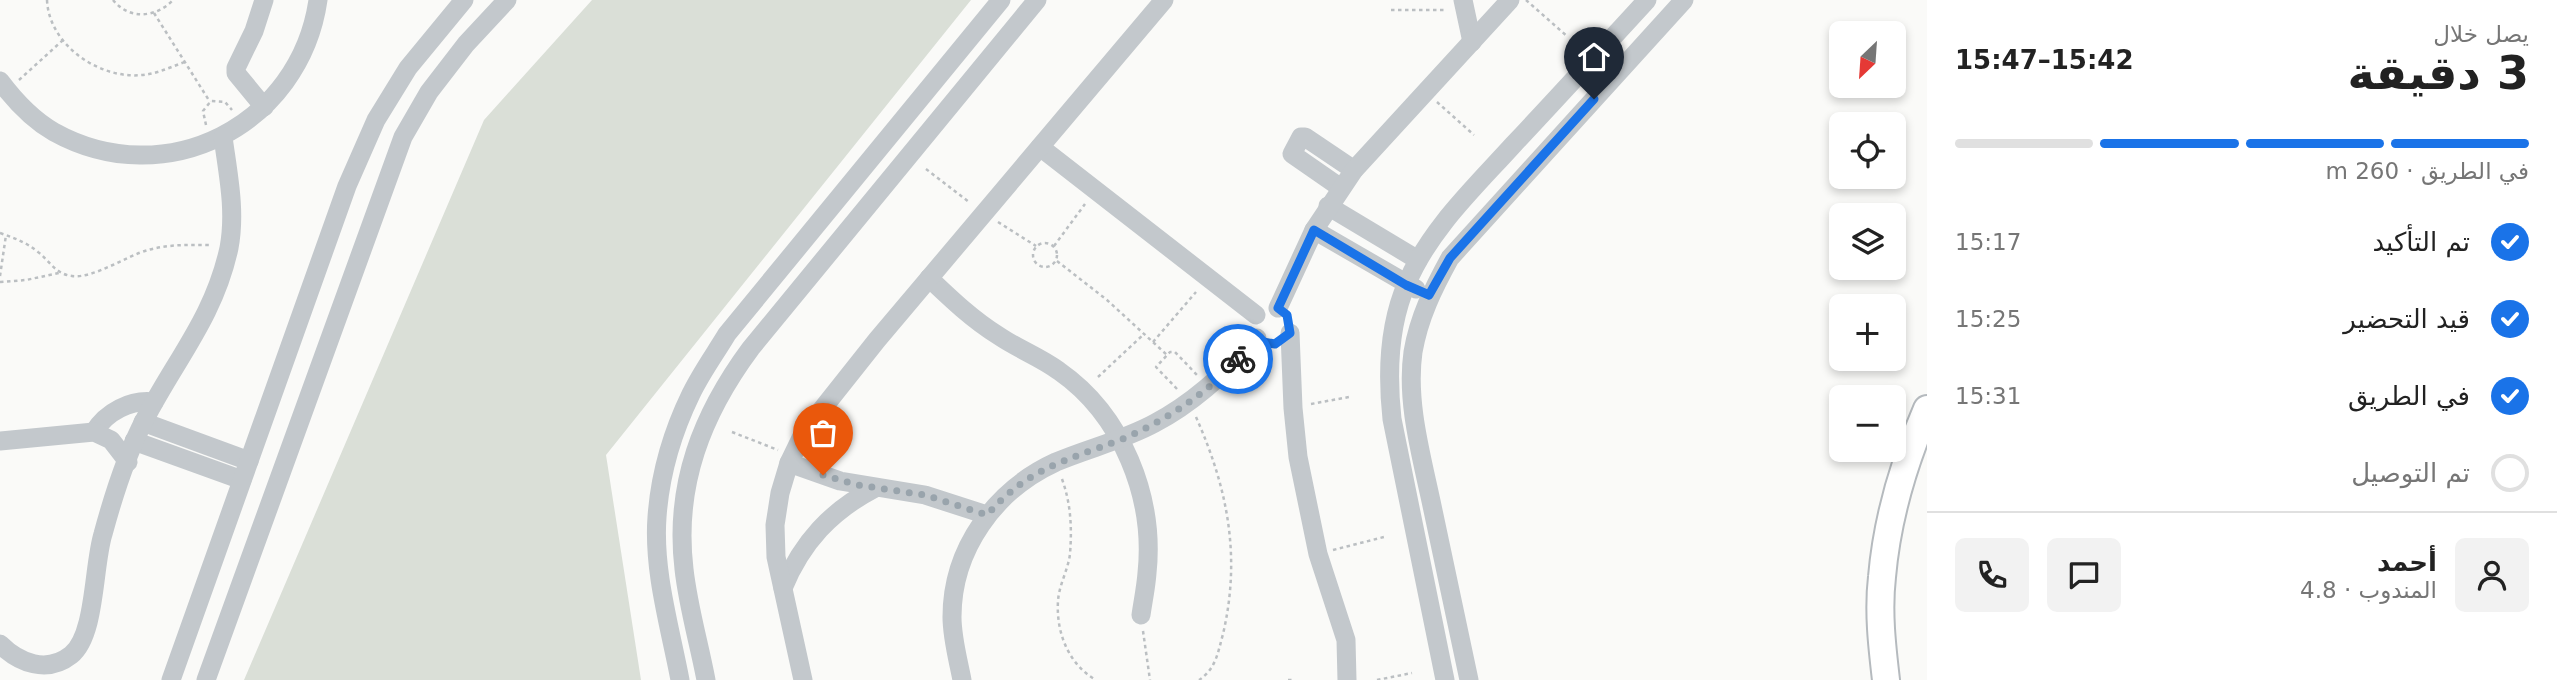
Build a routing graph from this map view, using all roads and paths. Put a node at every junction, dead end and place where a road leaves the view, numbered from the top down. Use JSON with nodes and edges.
{"nodes":[{"id":1,"x":47,"y":0,"type":"edge"},
{"id":2,"x":113,"y":0,"type":"edge"},
{"id":3,"x":173,"y":0,"type":"edge"},
{"id":4,"x":264,"y":0,"type":"edge"},
{"id":5,"x":464,"y":0,"type":"edge"},
{"id":6,"x":507,"y":0,"type":"edge"},
{"id":7,"x":1001,"y":0,"type":"edge"},
{"id":8,"x":1037,"y":0,"type":"edge"},
{"id":9,"x":1164,"y":0,"type":"edge"},
{"id":10,"x":1510,"y":0,"type":"edge"},
{"id":11,"x":1526,"y":0,"type":"edge"},
{"id":12,"x":1647,"y":0,"type":"edge"},
{"id":13,"x":1684,"y":0,"type":"edge"},
{"id":14,"x":314,"y":1,"type":"edge"},
{"id":15,"x":1464,"y":5,"type":"edge"},
{"id":16,"x":1391,"y":10,"type":"dead end"},
{"id":17,"x":154,"y":13,"type":"junction"},
{"id":18,"x":1568,"y":37,"type":"dead end"},
{"id":19,"x":63,"y":40,"type":"junction"},
{"id":20,"x":1472,"y":42,"type":"junction"},
{"id":21,"x":185,"y":62,"type":"junction"},
{"id":22,"x":4,"y":86,"type":"edge"},
{"id":23,"x":1426,"y":91,"type":"junction"},
{"id":24,"x":210,"y":102,"type":"junction"},
{"id":25,"x":264,"y":107,"type":"junction"},
{"id":26,"x":243,"y":124,"type":"junction"},
{"id":27,"x":1474,"y":135,"type":"dead end"},
{"id":28,"x":219,"y":138,"type":"junction"},
{"id":29,"x":1040,"y":147,"type":"junction"},
{"id":30,"x":926,"y":169,"type":"dead end"},
{"id":31,"x":1354,"y":170,"type":"junction"},
{"id":32,"x":1341,"y":188,"type":"junction"},
{"id":33,"x":1085,"y":204,"type":"dead end"},
{"id":34,"x":1328,"y":206,"type":"junction"},
{"id":35,"x":984,"y":213,"type":"junction"},
{"id":36,"x":1314,"y":230,"type":"junction"},
{"id":37,"x":0,"y":233,"type":"edge"},
{"id":38,"x":6,"y":235,"type":"junction"},
{"id":39,"x":229,"y":246,"type":"junction"},
{"id":40,"x":1036,"y":246,"type":"junction"},
{"id":41,"x":1054,"y":247,"type":"junction"},
{"id":42,"x":1418,"y":260,"type":"junction"},
{"id":43,"x":1057,"y":261,"type":"junction"},
{"id":44,"x":60,"y":272,"type":"junction"},
{"id":45,"x":0,"y":276,"type":"edge"},
{"id":46,"x":929,"y":278,"type":"junction"},
{"id":47,"x":0,"y":282,"type":"edge"},
{"id":48,"x":1406,"y":285,"type":"junction"},
{"id":49,"x":1196,"y":292,"type":"dead end"},
{"id":50,"x":1429,"y":295,"type":"junction"},
{"id":51,"x":1278,"y":308,"type":"junction"},
{"id":52,"x":1256,"y":315,"type":"junction"},
{"id":53,"x":1144,"y":333,"type":"junction"},
{"id":54,"x":1290,"y":333,"type":"junction"},
{"id":55,"x":1257,"y":338,"type":"junction"},
{"id":56,"x":1153,"y":342,"type":"junction"},
{"id":57,"x":1167,"y":355,"type":"junction"},
{"id":58,"x":1098,"y":377,"type":"dead end"},
{"id":59,"x":1208,"y":387,"type":"junction"},
{"id":60,"x":1349,"y":397,"type":"dead end"},
{"id":61,"x":154,"y":402,"type":"junction"},
{"id":62,"x":1189,"y":402,"type":"junction"},
{"id":63,"x":1293,"y":408,"type":"junction"},
{"id":64,"x":1927,"y":409,"type":"edge"},
{"id":65,"x":144,"y":422,"type":"junction"},
{"id":66,"x":94,"y":432,"type":"junction"},
{"id":67,"x":732,"y":432,"type":"dead end"},
{"id":68,"x":1121,"y":439,"type":"junction"},
{"id":69,"x":0,"y":441,"type":"edge"},
{"id":70,"x":134,"y":441,"type":"junction"},
{"id":71,"x":791,"y":459,"type":"junction"},
{"id":72,"x":249,"y":461,"type":"junction"},
{"id":73,"x":128,"y":462,"type":"junction"},
{"id":74,"x":1056,"y":462,"type":"junction"},
{"id":75,"x":242,"y":480,"type":"junction"},
{"id":76,"x":875,"y":488,"type":"junction"},
{"id":77,"x":987,"y":515,"type":"junction"},
{"id":78,"x":1384,"y":537,"type":"dead end"},
{"id":79,"x":1318,"y":554,"type":"junction"},
{"id":80,"x":783,"y":588,"type":"junction"},
{"id":81,"x":1141,"y":615,"type":"joint"},
{"id":82,"x":0,"y":644,"type":"edge"},
{"id":83,"x":1412,"y":673,"type":"dead end"},
{"id":84,"x":171,"y":680,"type":"edge"},
{"id":85,"x":206,"y":680,"type":"edge"},
{"id":86,"x":680,"y":680,"type":"edge"},
{"id":87,"x":706,"y":680,"type":"edge"},
{"id":88,"x":803,"y":680,"type":"edge"},
{"id":89,"x":962,"y":680,"type":"edge"},
{"id":90,"x":1096,"y":680,"type":"edge"},
{"id":91,"x":1150,"y":680,"type":"edge"},
{"id":92,"x":1199,"y":680,"type":"edge"},
{"id":93,"x":1288,"y":680,"type":"edge"},
{"id":94,"x":1293,"y":680,"type":"edge"},
{"id":95,"x":1348,"y":680,"type":"edge"},
{"id":96,"x":1377,"y":680,"type":"edge"},
{"id":97,"x":1444,"y":680,"type":"edge"},
{"id":98,"x":1469,"y":680,"type":"edge"},
{"id":99,"x":1886,"y":680,"type":"edge"}],
"edges":[{"from":1,"to":19,"type":"path"},
{"from":2,"to":17,"type":"path"},
{"from":3,"to":17,"type":"path"},
{"from":4,"to":25,"type":"street"},
{"from":5,"to":72,"type":"street"},
{"from":6,"to":85,"type":"street"},
{"from":7,"to":86,"type":"street"},
{"from":8,"to":87,"type":"street"},
{"from":9,"to":29,"type":"street"},
{"from":10,"to":20,"type":"street"},
{"from":11,"to":18,"type":"path"},
{"from":12,"to":42,"type":"street"},
{"from":13,"to":50,"type":"street"},
{"from":14,"to":25,"type":"street"},
{"from":15,"to":16,"type":"path"},
{"from":15,"to":20,"type":"street"},
{"from":17,"to":21,"type":"path"},
{"from":19,"to":21,"type":"path"},
{"from":19,"to":22,"type":"path"},
{"from":20,"to":23,"type":"street"},
{"from":21,"to":24,"type":"path"},
{"from":22,"to":28,"type":"street"},
{"from":23,"to":27,"type":"path"},
{"from":23,"to":31,"type":"street"},
{"from":24,"to":26,"type":"path"},
{"from":24,"to":28,"type":"path"},
{"from":25,"to":26,"type":"street"},
{"from":26,"to":28,"type":"street"},
{"from":28,"to":39,"type":"street"},
{"from":29,"to":35,"type":"street"},
{"from":29,"to":52,"type":"street"},
{"from":30,"to":35,"type":"path"},
{"from":31,"to":32,"type":"street"},
{"from":31,"to":32,"type":"street"},
{"from":32,"to":34,"type":"street"},
{"from":33,"to":41,"type":"path"},
{"from":34,"to":36,"type":"street"},
{"from":34,"to":42,"type":"street"},
{"from":35,"to":40,"type":"path"},
{"from":35,"to":46,"type":"street"},
{"from":36,"to":48,"type":"street"},
{"from":36,"to":51,"type":"street"},
{"from":37,"to":38,"type":"path"},
{"from":38,"to":44,"type":"path"},
{"from":38,"to":45,"type":"path"},
{"from":39,"to":44,"type":"path"},
{"from":39,"to":61,"type":"street"},
{"from":40,"to":41,"type":"path"},
{"from":40,"to":43,"type":"path"},
{"from":41,"to":43,"type":"path"},
{"from":42,"to":48,"type":"street"},
{"from":43,"to":53,"type":"path"},
{"from":44,"to":47,"type":"path"},
{"from":46,"to":68,"type":"street"},
{"from":46,"to":71,"type":"street"},
{"from":48,"to":50,"type":"street"},
{"from":48,"to":97,"type":"street"},
{"from":49,"to":56,"type":"path"},
{"from":50,"to":98,"type":"street"},
{"from":51,"to":52,"type":"street"},
{"from":51,"to":54,"type":"street"},
{"from":52,"to":55,"type":"street"},
{"from":53,"to":56,"type":"path"},
{"from":53,"to":58,"type":"path"},
{"from":54,"to":55,"type":"street"},
{"from":54,"to":63,"type":"street"},
{"from":55,"to":59,"type":"street"},
{"from":56,"to":57,"type":"path"},
{"from":57,"to":59,"type":"path"},
{"from":57,"to":62,"type":"path"},
{"from":59,"to":62,"type":"street"},
{"from":60,"to":63,"type":"path"},
{"from":61,"to":65,"type":"street"},
{"from":61,"to":66,"type":"street"},
{"from":62,"to":68,"type":"street"},
{"from":62,"to":92,"type":"path"},
{"from":63,"to":79,"type":"street"},
{"from":64,"to":99,"type":"main road"},
{"from":65,"to":70,"type":"street"},
{"from":65,"to":72,"type":"street"},
{"from":66,"to":69,"type":"street"},
{"from":66,"to":73,"type":"street"},
{"from":67,"to":71,"type":"path"},
{"from":68,"to":74,"type":"street"},
{"from":68,"to":81,"type":"street"},
{"from":70,"to":73,"type":"street"},
{"from":70,"to":75,"type":"street"},
{"from":71,"to":76,"type":"street"},
{"from":71,"to":80,"type":"street"},
{"from":72,"to":75,"type":"street"},
{"from":73,"to":82,"type":"street"},
{"from":74,"to":77,"type":"street"},
{"from":74,"to":90,"type":"path"},
{"from":75,"to":84,"type":"street"},
{"from":76,"to":77,"type":"street"},
{"from":76,"to":80,"type":"street"},
{"from":77,"to":89,"type":"street"},
{"from":78,"to":79,"type":"path"},
{"from":79,"to":95,"type":"street"},
{"from":80,"to":88,"type":"street"},
{"from":81,"to":91,"type":"path"},
{"from":83,"to":96,"type":"path"},
{"from":93,"to":94,"type":"path"}]}
